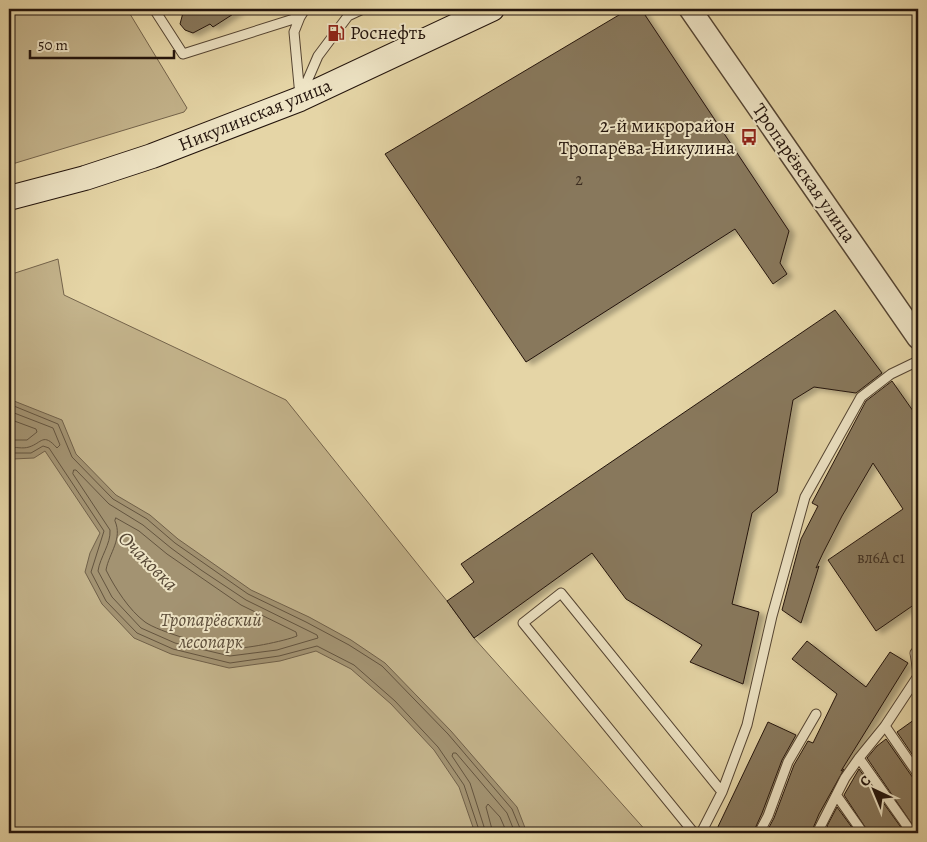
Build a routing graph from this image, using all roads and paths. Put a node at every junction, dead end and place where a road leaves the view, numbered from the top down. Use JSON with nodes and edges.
{"nodes":[{"id":1,"x":154,"y":9,"type":"edge"},
{"id":2,"x":363,"y":9,"type":"edge"},
{"id":3,"x":492,"y":9,"type":"edge"},
{"id":4,"x":690,"y":9,"type":"edge"},
{"id":5,"x":303,"y":13,"type":"edge"},
{"id":6,"x":300,"y":98,"type":"junction"},
{"id":7,"x":9,"y":198,"type":"edge"},
{"id":8,"x":916,"y":331,"type":"edge"},
{"id":9,"x":918,"y":361,"type":"edge"},
{"id":10,"x":918,"y":650,"type":"edge"},
{"id":11,"x":918,"y":675,"type":"edge"},
{"id":12,"x":816,"y":714,"type":"dead end"},
{"id":13,"x":886,"y":726,"type":"junction"},
{"id":14,"x":859,"y":758,"type":"junction"},
{"id":15,"x":918,"y":774,"type":"edge"},
{"id":16,"x":722,"y":792,"type":"junction"},
{"id":17,"x":836,"y":796,"type":"junction"},
{"id":18,"x":694,"y":833,"type":"edge"},
{"id":19,"x":702,"y":833,"type":"edge"},
{"id":20,"x":759,"y":833,"type":"edge"},
{"id":21,"x":817,"y":833,"type":"edge"},
{"id":22,"x":863,"y":833,"type":"edge"},
{"id":23,"x":912,"y":833,"type":"edge"}],
"edges":[{"from":1,"to":5,"type":"lane"},
{"from":2,"to":6,"type":"lane"},
{"from":3,"to":6,"type":"main road","name":"Никулинская улица"},
{"from":4,"to":8,"type":"street","name":"Тропарёвская улица"},
{"from":5,"to":6,"type":"lane"},
{"from":6,"to":7,"type":"main road","name":"Никулинская улица"},
{"from":9,"to":16,"type":"lane"},
{"from":10,"to":11,"type":"lane"},
{"from":11,"to":13,"type":"lane"},
{"from":12,"to":20,"type":"lane"},
{"from":13,"to":14,"type":"lane"},
{"from":13,"to":15,"type":"lane"},
{"from":14,"to":17,"type":"lane"},
{"from":14,"to":23,"type":"lane"},
{"from":16,"to":18,"type":"lane"},
{"from":16,"to":19,"type":"lane"},
{"from":17,"to":21,"type":"lane"},
{"from":17,"to":22,"type":"lane"}]}
